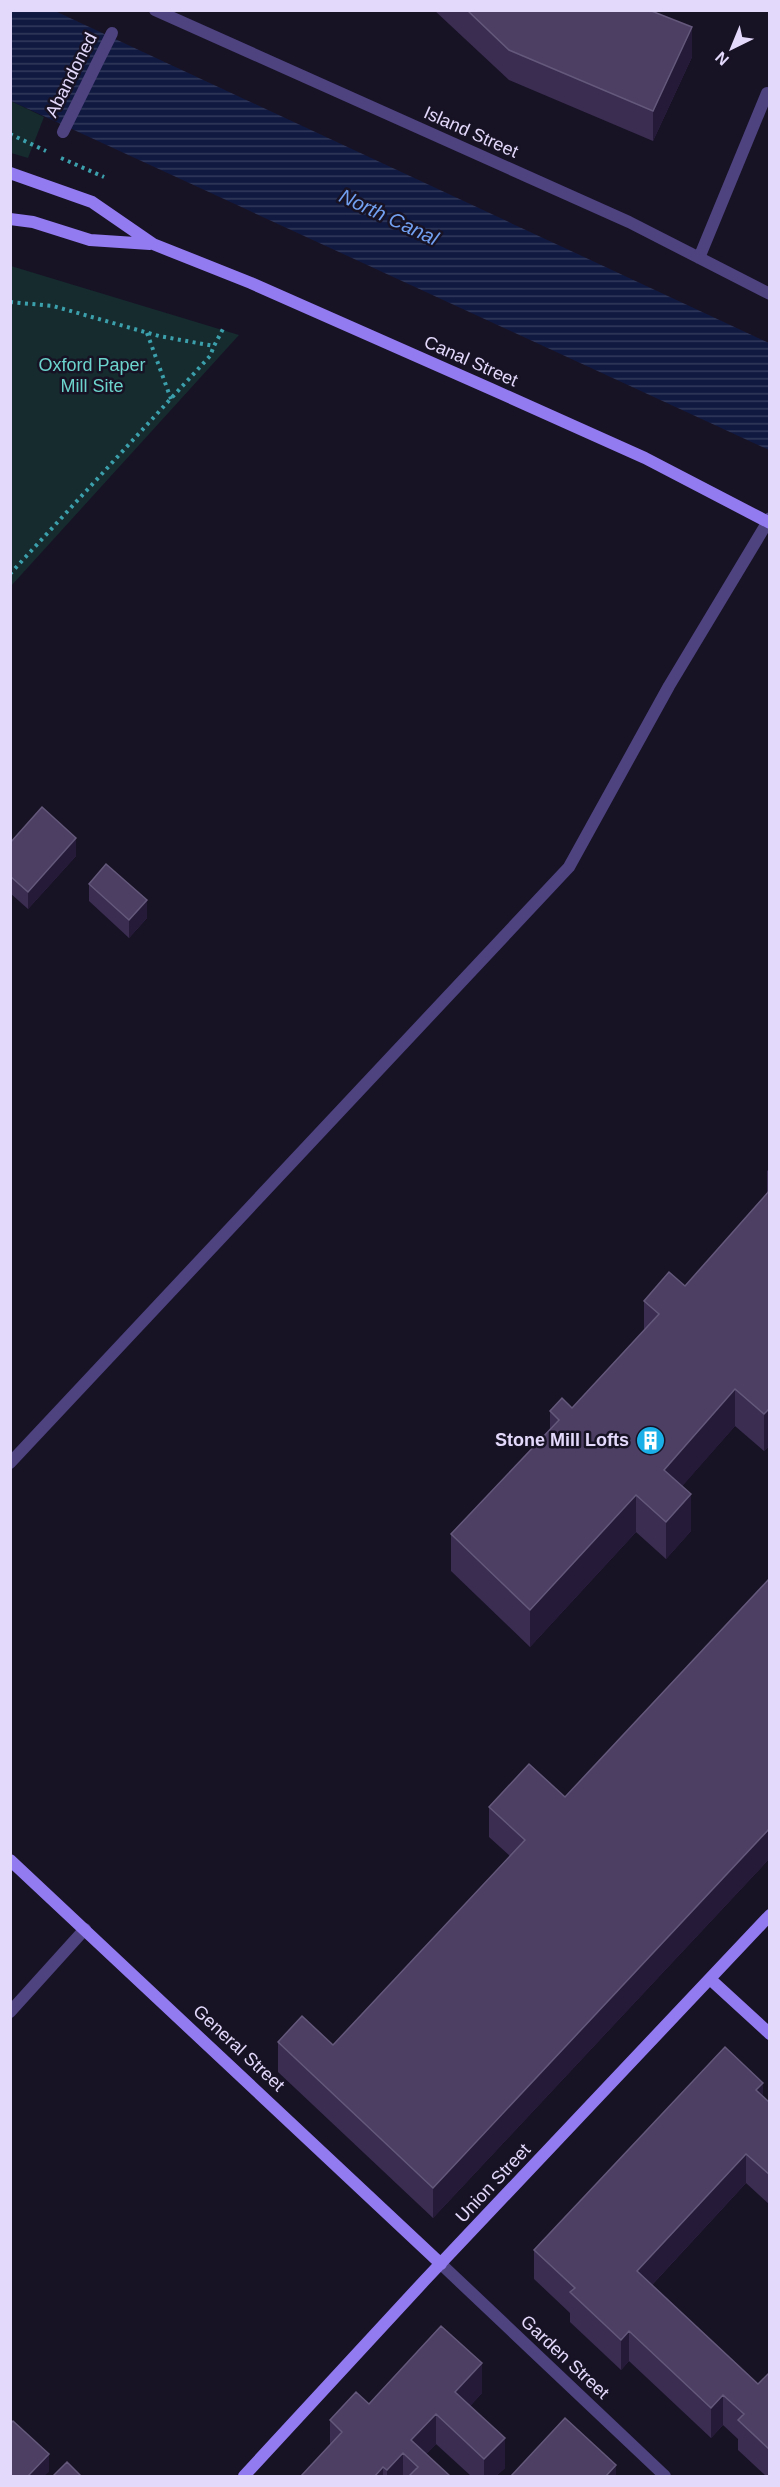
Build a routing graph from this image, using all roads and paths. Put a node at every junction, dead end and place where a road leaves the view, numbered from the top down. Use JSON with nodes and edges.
{"nodes":[{"id":1,"x":155,"y":10,"type":"edge"},
{"id":2,"x":112,"y":33,"type":"dead end"},
{"id":3,"x":767,"y":93,"type":"dead end"},
{"id":4,"x":63,"y":132,"type":"dead end"},
{"id":5,"x":10,"y":173,"type":"edge"},
{"id":6,"x":10,"y":219,"type":"edge"},
{"id":7,"x":153,"y":244,"type":"junction"},
{"id":8,"x":699,"y":258,"type":"junction"},
{"id":9,"x":770,"y":294,"type":"edge"},
{"id":10,"x":10,"y":302,"type":"edge"},
{"id":11,"x":224,"y":327,"type":"dead end"},
{"id":12,"x":147,"y":333,"type":"junction"},
{"id":13,"x":214,"y":346,"type":"junction"},
{"id":14,"x":171,"y":399,"type":"junction"},
{"id":15,"x":769,"y":520,"type":"edge"},
{"id":16,"x":10,"y":574,"type":"edge"},
{"id":17,"x":10,"y":1463,"type":"edge"},
{"id":18,"x":10,"y":1860,"type":"edge"},
{"id":19,"x":770,"y":1915,"type":"edge"},
{"id":20,"x":85,"y":1929,"type":"junction"},
{"id":21,"x":710,"y":1979,"type":"junction"},
{"id":22,"x":10,"y":2012,"type":"edge"},
{"id":23,"x":770,"y":2034,"type":"edge"},
{"id":24,"x":441,"y":2264,"type":"junction"},
{"id":25,"x":244,"y":2476,"type":"edge"},
{"id":26,"x":665,"y":2476,"type":"edge"}],
"edges":[{"from":1,"to":8,"type":"street","name":"Island Street"},
{"from":2,"to":4,"type":"street","name":"Abandoned"},
{"from":3,"to":8,"type":"street"},
{"from":5,"to":7,"type":"main road","name":"Canal Street"},
{"from":6,"to":7,"type":"main road","name":"Canal Street"},
{"from":7,"to":15,"type":"main road","name":"Canal Street"},
{"from":8,"to":9,"type":"street","name":"Island Street"},
{"from":10,"to":12,"type":"path"},
{"from":11,"to":13,"type":"path"},
{"from":12,"to":13,"type":"path"},
{"from":12,"to":14,"type":"path"},
{"from":13,"to":14,"type":"path"},
{"from":14,"to":16,"type":"path"},
{"from":15,"to":17,"type":"street"},
{"from":18,"to":20,"type":"main road","name":"General Street"},
{"from":19,"to":21,"type":"main road","name":"Union Street"},
{"from":20,"to":22,"type":"street"},
{"from":20,"to":24,"type":"main road","name":"General Street"},
{"from":21,"to":23,"type":"main road"},
{"from":21,"to":24,"type":"main road","name":"Union Street"},
{"from":24,"to":25,"type":"main road","name":"Union Street"},
{"from":24,"to":26,"type":"street","name":"Garden Street"}]}
